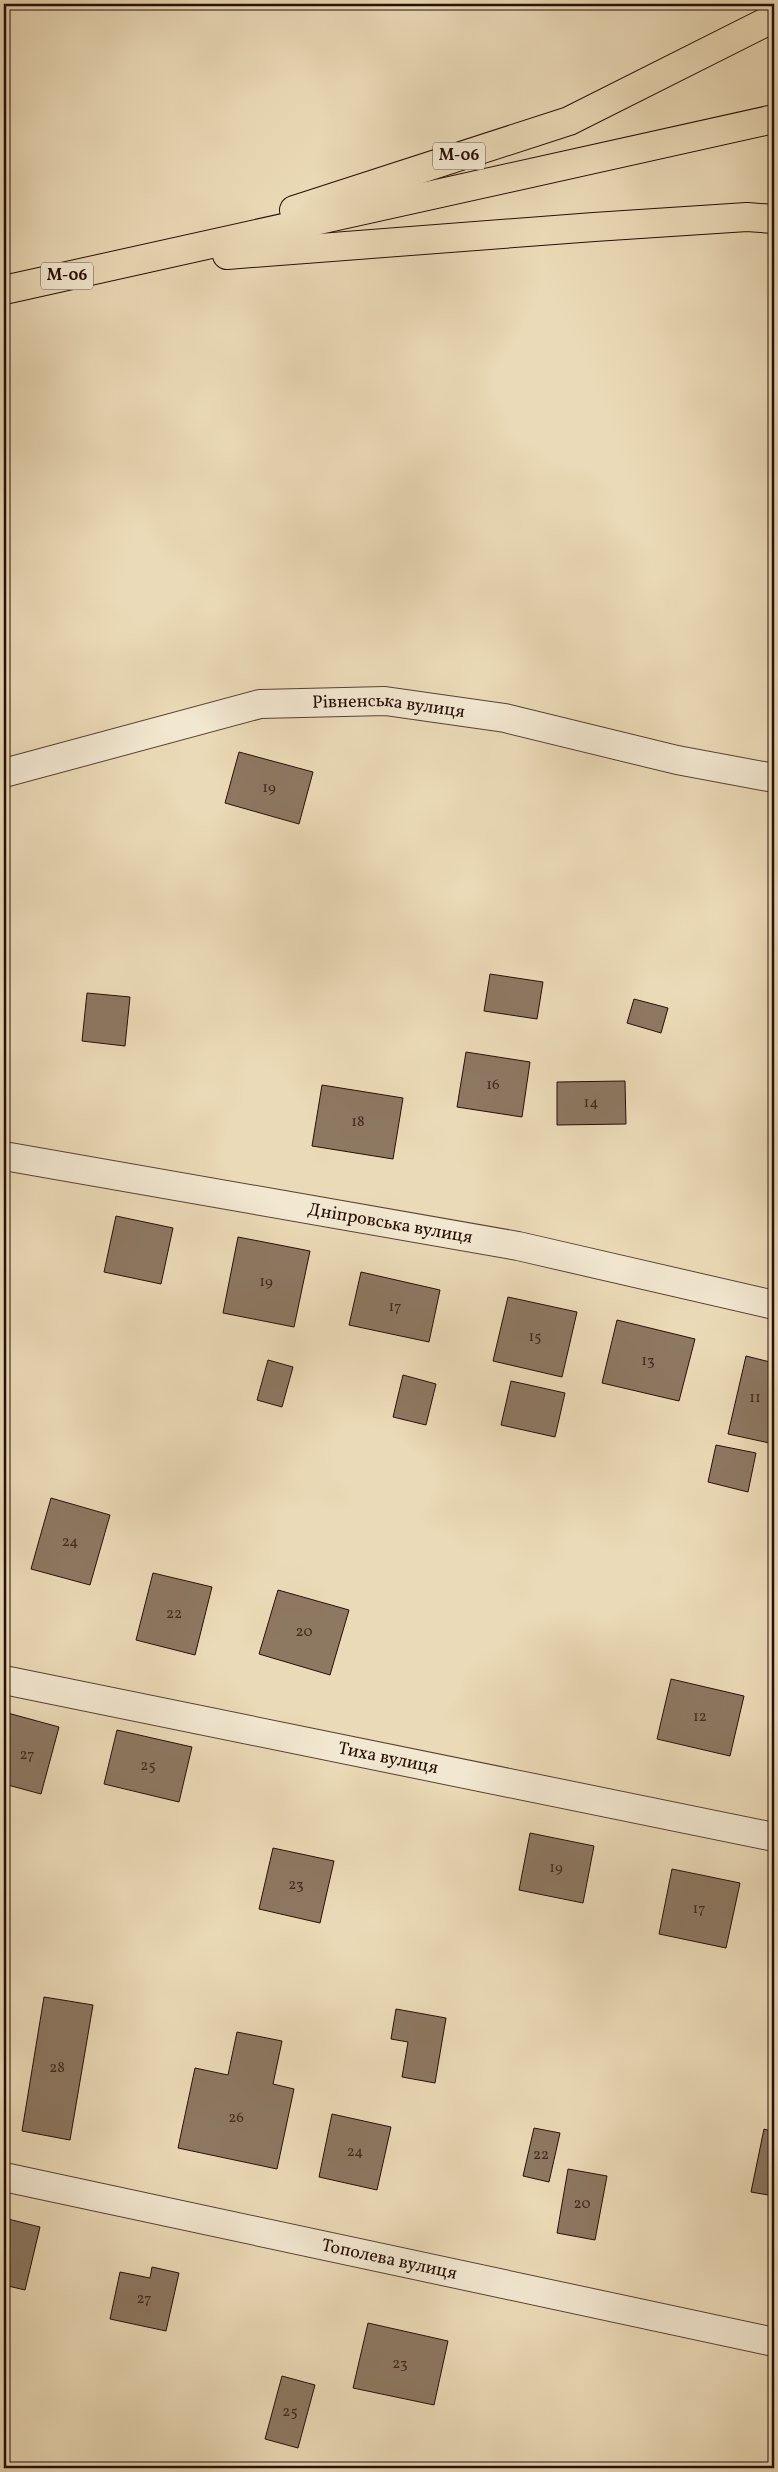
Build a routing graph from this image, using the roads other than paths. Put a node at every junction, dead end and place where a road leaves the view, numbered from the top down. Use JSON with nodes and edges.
{"nodes":[{"id":1,"x":774,"y":18,"type":"edge"},
{"id":2,"x":774,"y":119,"type":"edge"},
{"id":3,"x":774,"y":219,"type":"edge"},
{"id":4,"x":131,"y":262,"type":"junction"},
{"id":5,"x":4,"y":290,"type":"edge"},
{"id":6,"x":4,"y":773,"type":"edge"},
{"id":7,"x":774,"y":778,"type":"edge"},
{"id":8,"x":4,"y":1156,"type":"edge"},
{"id":9,"x":774,"y":1305,"type":"edge"},
{"id":10,"x":4,"y":1680,"type":"edge"},
{"id":11,"x":774,"y":1837,"type":"edge"},
{"id":12,"x":4,"y":2177,"type":"edge"},
{"id":13,"x":774,"y":2342,"type":"edge"}],
"edges":[{"from":1,"to":4,"type":"highway","number":"М-06"},
{"from":2,"to":4,"type":"highway","number":"М-06"},
{"from":3,"to":4,"type":"highway"},
{"from":4,"to":5,"type":"highway","number":"М-06"},
{"from":6,"to":7,"type":"street","name":"Рівненська вулиця"},
{"from":8,"to":9,"type":"street","name":"Дніпровська вулиця"},
{"from":10,"to":11,"type":"street","name":"Тиха вулиця"},
{"from":12,"to":13,"type":"street","name":"Тополева вулиця"}]}
